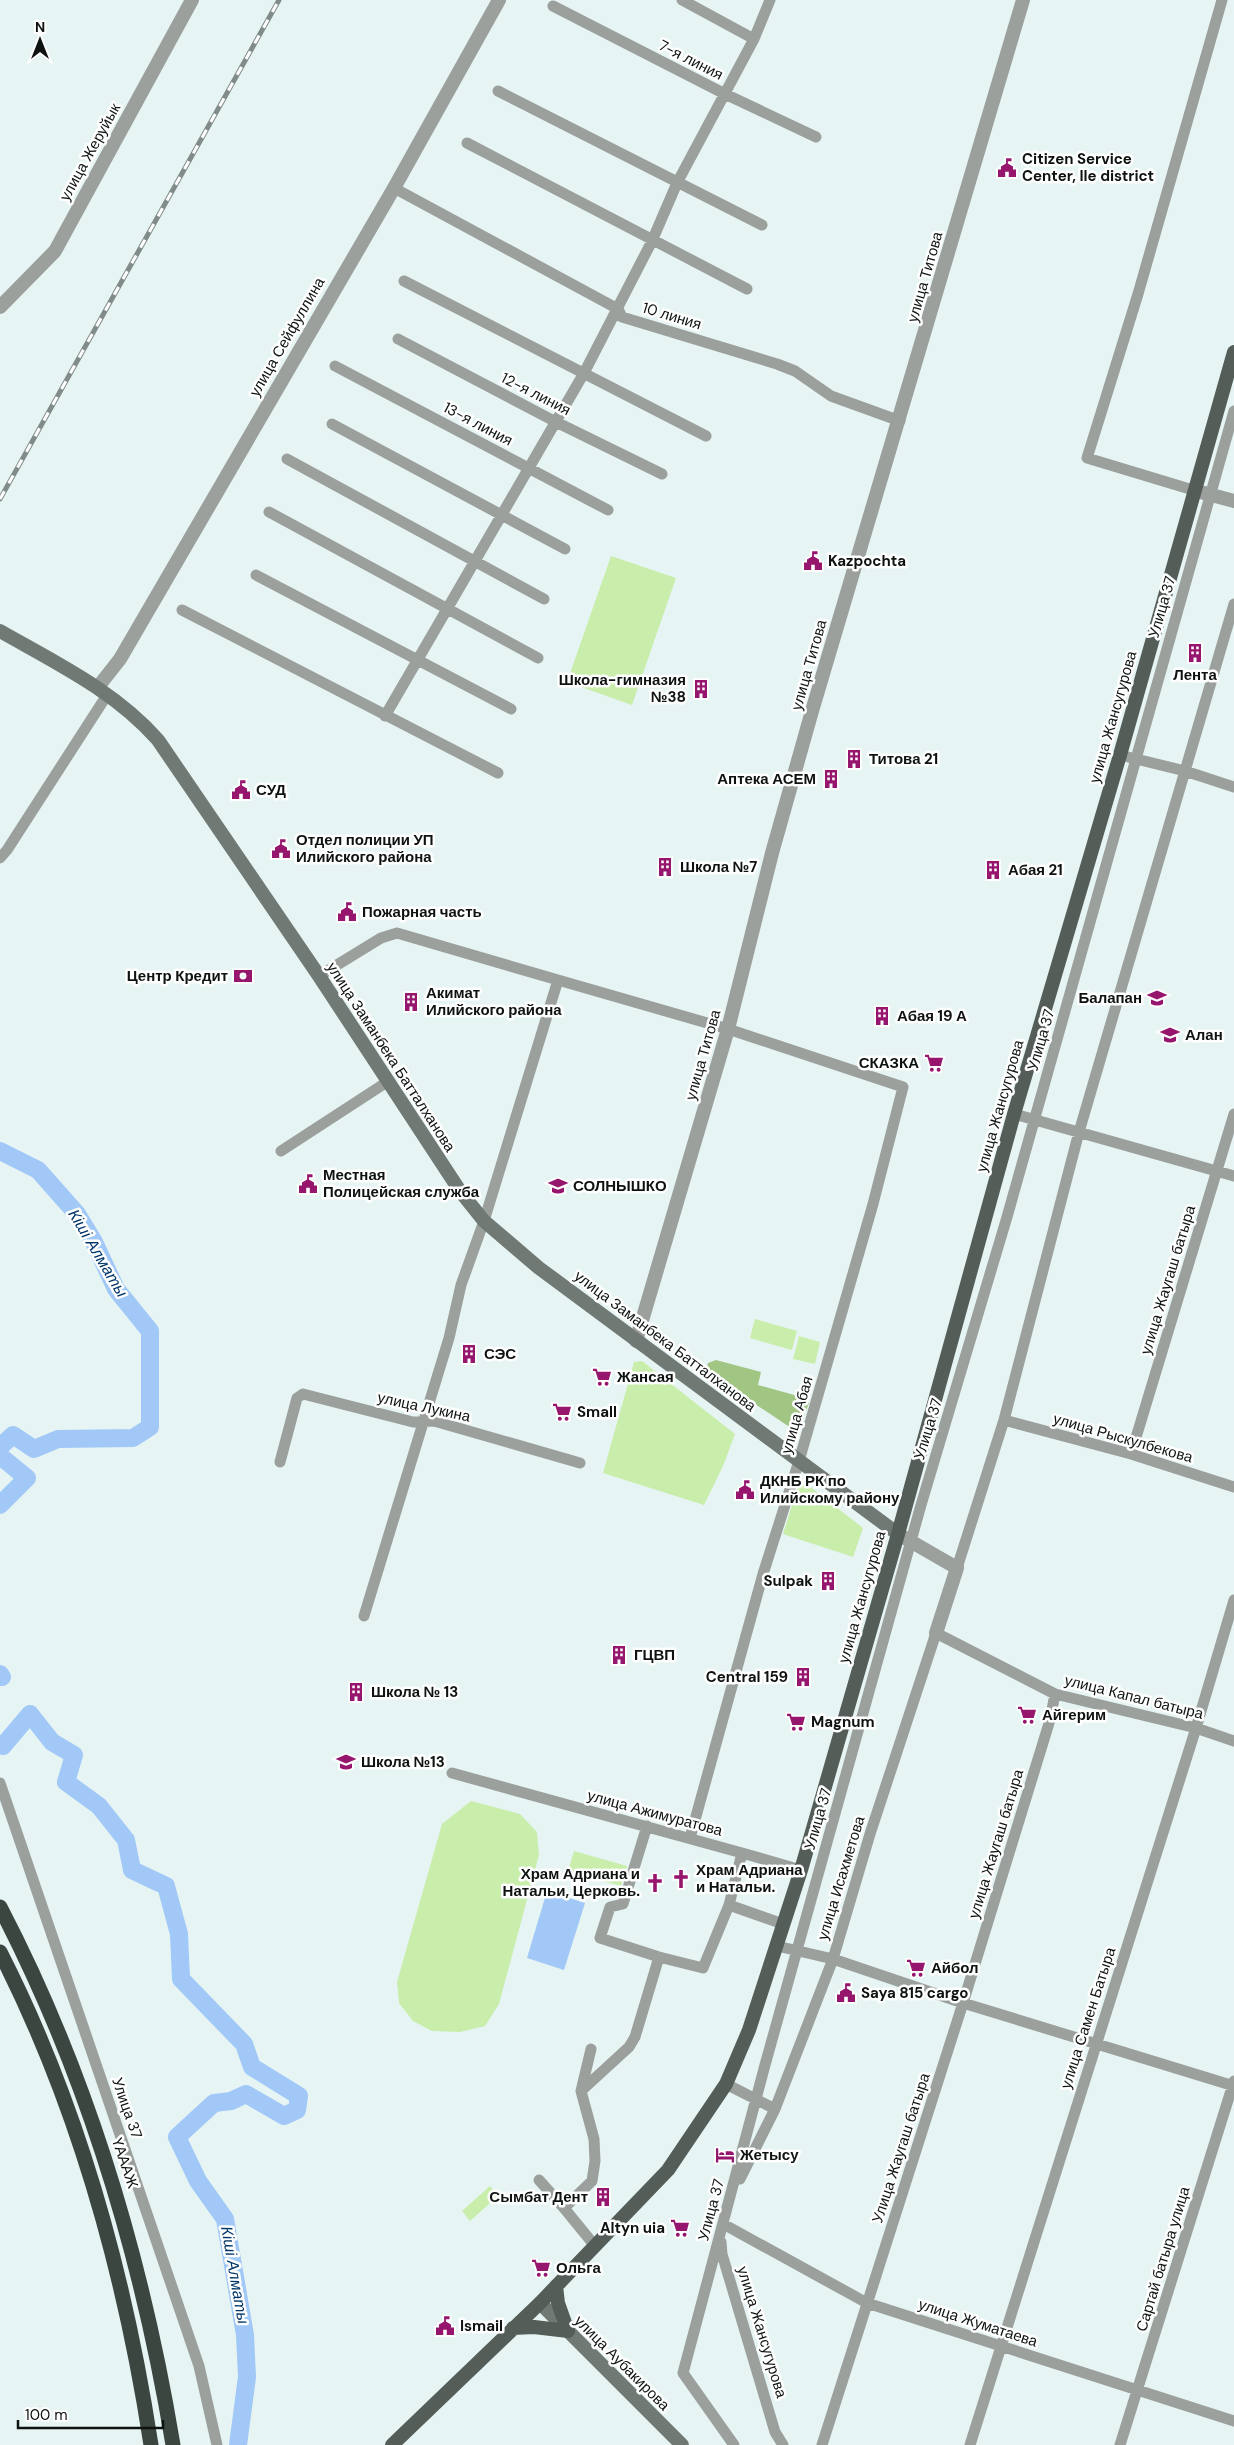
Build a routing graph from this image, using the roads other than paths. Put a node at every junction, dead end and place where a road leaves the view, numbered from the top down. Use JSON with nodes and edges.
{"nodes":[{"id":1,"x":192,"y":0,"type":"edge"},
{"id":2,"x":499,"y":0,"type":"edge"},
{"id":3,"x":682,"y":0,"type":"edge"},
{"id":4,"x":770,"y":0,"type":"edge"},
{"id":5,"x":1023,"y":0,"type":"edge"},
{"id":6,"x":1222,"y":0,"type":"edge"},
{"id":7,"x":553,"y":6,"type":"dead end"},
{"id":8,"x":754,"y":39,"type":"junction"},
{"id":9,"x":498,"y":91,"type":"dead end"},
{"id":10,"x":725,"y":94,"type":"junction"},
{"id":11,"x":816,"y":138,"type":"dead end"},
{"id":12,"x":467,"y":143,"type":"dead end"},
{"id":13,"x":677,"y":183,"type":"junction"},
{"id":14,"x":394,"y":188,"type":"junction"},
{"id":15,"x":762,"y":225,"type":"dead end"},
{"id":16,"x":652,"y":241,"type":"junction"},
{"id":17,"x":404,"y":281,"type":"dead end"},
{"id":18,"x":747,"y":288,"type":"dead end"},
{"id":19,"x":0,"y":307,"type":"edge"},
{"id":20,"x":618,"y":309,"type":"junction"},
{"id":21,"x":398,"y":339,"type":"dead end"},
{"id":22,"x":1234,"y":352,"type":"edge"},
{"id":23,"x":335,"y":366,"type":"dead end"},
{"id":24,"x":584,"y":373,"type":"junction"},
{"id":25,"x":1234,"y":410,"type":"edge"},
{"id":26,"x":900,"y":420,"type":"junction"},
{"id":27,"x":556,"y":422,"type":"junction"},
{"id":28,"x":332,"y":424,"type":"dead end"},
{"id":29,"x":706,"y":436,"type":"dead end"},
{"id":30,"x":287,"y":459,"type":"dead end"},
{"id":31,"x":528,"y":467,"type":"junction"},
{"id":32,"x":662,"y":474,"type":"dead end"},
{"id":33,"x":1193,"y":490,"type":"junction"},
{"id":34,"x":1234,"y":501,"type":"edge"},
{"id":35,"x":608,"y":510,"type":"dead end"},
{"id":36,"x":269,"y":512,"type":"dead end"},
{"id":37,"x":501,"y":516,"type":"junction"},
{"id":38,"x":565,"y":549,"type":"dead end"},
{"id":39,"x":474,"y":561,"type":"junction"},
{"id":40,"x":256,"y":575,"type":"dead end"},
{"id":41,"x":544,"y":599,"type":"dead end"},
{"id":42,"x":1234,"y":604,"type":"edge"},
{"id":43,"x":446,"y":609,"type":"junction"},
{"id":44,"x":182,"y":610,"type":"dead end"},
{"id":45,"x":0,"y":631,"type":"edge"},
{"id":46,"x":538,"y":658,"type":"dead end"},
{"id":47,"x":417,"y":660,"type":"junction"},
{"id":48,"x":103,"y":691,"type":"junction"},
{"id":49,"x":511,"y":709,"type":"dead end"},
{"id":50,"x":385,"y":716,"type":"junction"},
{"id":51,"x":1120,"y":755,"type":"junction"},
{"id":52,"x":1185,"y":771,"type":"junction"},
{"id":53,"x":498,"y":773,"type":"dead end"},
{"id":54,"x":1234,"y":787,"type":"edge"},
{"id":55,"x":0,"y":858,"type":"edge"},
{"id":56,"x":319,"y":976,"type":"junction"},
{"id":57,"x":558,"y":980,"type":"junction"},
{"id":58,"x":728,"y":1029,"type":"junction"},
{"id":59,"x":387,"y":1082,"type":"junction"},
{"id":60,"x":1014,"y":1114,"type":"junction"},
{"id":61,"x":1234,"y":1114,"type":"edge"},
{"id":62,"x":1079,"y":1132,"type":"junction"},
{"id":63,"x":281,"y":1151,"type":"dead end"},
{"id":64,"x":1217,"y":1172,"type":"junction"},
{"id":65,"x":1234,"y":1176,"type":"edge"},
{"id":66,"x":484,"y":1221,"type":"junction"},
{"id":67,"x":636,"y":1341,"type":"junction"},
{"id":68,"x":1004,"y":1420,"type":"junction"},
{"id":69,"x":423,"y":1422,"type":"junction"},
{"id":70,"x":1131,"y":1454,"type":"junction"},
{"id":71,"x":799,"y":1461,"type":"junction"},
{"id":72,"x":280,"y":1462,"type":"dead end"},
{"id":73,"x":580,"y":1463,"type":"dead end"},
{"id":74,"x":1234,"y":1488,"type":"edge"},
{"id":75,"x":898,"y":1534,"type":"junction"},
{"id":76,"x":958,"y":1568,"type":"junction"},
{"id":77,"x":1234,"y":1600,"type":"edge"},
{"id":78,"x":364,"y":1616,"type":"dead end"},
{"id":79,"x":936,"y":1633,"type":"junction"},
{"id":80,"x":1055,"y":1694,"type":"junction"},
{"id":81,"x":1196,"y":1728,"type":"junction"},
{"id":82,"x":1234,"y":1741,"type":"edge"},
{"id":83,"x":452,"y":1773,"type":"dead end"},
{"id":84,"x":0,"y":1783,"type":"edge"},
{"id":85,"x":647,"y":1826,"type":"junction"},
{"id":86,"x":690,"y":1838,"type":"junction"},
{"id":87,"x":742,"y":1852,"type":"junction"},
{"id":88,"x":801,"y":1870,"type":"junction"},
{"id":89,"x":729,"y":1905,"type":"junction"},
{"id":90,"x":0,"y":1907,"type":"edge"},
{"id":91,"x":784,"y":1924,"type":"junction"},
{"id":92,"x":777,"y":1946,"type":"junction"},
{"id":93,"x":0,"y":1952,"type":"edge"},
{"id":94,"x":659,"y":1956,"type":"junction"},
{"id":95,"x":833,"y":1959,"type":"junction"},
{"id":96,"x":963,"y":2003,"type":"junction"},
{"id":97,"x":1095,"y":2044,"type":"junction"},
{"id":98,"x":591,"y":2049,"type":"dead end"},
{"id":99,"x":726,"y":2084,"type":"junction"},
{"id":100,"x":1234,"y":2085,"type":"edge"},
{"id":101,"x":581,"y":2091,"type":"junction"},
{"id":102,"x":775,"y":2109,"type":"junction"},
{"id":103,"x":539,"y":2180,"type":"dead end"},
{"id":104,"x":564,"y":2208,"type":"junction"},
{"id":105,"x":725,"y":2225,"type":"junction"},
{"id":106,"x":595,"y":2246,"type":"junction"},
{"id":107,"x":556,"y":2286,"type":"junction"},
{"id":108,"x":540,"y":2303,"type":"junction"},
{"id":109,"x":867,"y":2303,"type":"junction"},
{"id":110,"x":513,"y":2328,"type":"junction"},
{"id":111,"x":568,"y":2331,"type":"junction"},
{"id":112,"x":1002,"y":2346,"type":"junction"},
{"id":113,"x":1137,"y":2390,"type":"junction"},
{"id":114,"x":1234,"y":2421,"type":"edge"},
{"id":115,"x":151,"y":2445,"type":"edge"},
{"id":116,"x":173,"y":2445,"type":"edge"},
{"id":117,"x":217,"y":2445,"type":"edge"},
{"id":118,"x":392,"y":2445,"type":"edge"},
{"id":119,"x":682,"y":2445,"type":"edge"},
{"id":120,"x":734,"y":2445,"type":"edge"},
{"id":121,"x":783,"y":2445,"type":"edge"},
{"id":122,"x":822,"y":2445,"type":"edge"},
{"id":123,"x":970,"y":2445,"type":"edge"},
{"id":124,"x":1120,"y":2445,"type":"edge"}],
"edges":[{"from":1,"to":19,"type":"street","name":"улица Жеруйык"},
{"from":2,"to":14,"type":"street","name":"улица Сейфуллина"},
{"from":3,"to":8,"type":"street"},
{"from":4,"to":8,"type":"street"},
{"from":5,"to":26,"type":"street","name":"улица Титова"},
{"from":6,"to":33,"type":"street"},
{"from":7,"to":10,"type":"street","name":"7-я линия"},
{"from":8,"to":10,"type":"street"},
{"from":9,"to":13,"type":"street"},
{"from":10,"to":11,"type":"street","name":"7-я линия"},
{"from":10,"to":13,"type":"street"},
{"from":12,"to":16,"type":"street"},
{"from":13,"to":15,"type":"street"},
{"from":13,"to":16,"type":"street"},
{"from":14,"to":20,"type":"street","name":"10 линия"},
{"from":14,"to":48,"type":"street","name":"улица Сейфуллина"},
{"from":16,"to":18,"type":"street"},
{"from":16,"to":20,"type":"street"},
{"from":17,"to":24,"type":"street"},
{"from":20,"to":24,"type":"street"},
{"from":20,"to":26,"type":"street","name":"10 линия"},
{"from":21,"to":27,"type":"street","name":"12-я линия"},
{"from":22,"to":33,"type":"main road","name":"улица Жансугурова"},
{"from":23,"to":31,"type":"street","name":"13-я линия"},
{"from":24,"to":27,"type":"street"},
{"from":24,"to":29,"type":"street"},
{"from":25,"to":120,"type":"street","name":"Улица 37"},
{"from":26,"to":58,"type":"street","name":"улица Титова"},
{"from":27,"to":31,"type":"street"},
{"from":27,"to":32,"type":"street","name":"12-я линия"},
{"from":28,"to":37,"type":"street"},
{"from":30,"to":39,"type":"street"},
{"from":31,"to":35,"type":"street","name":"13-я линия"},
{"from":31,"to":37,"type":"street"},
{"from":33,"to":34,"type":"street"},
{"from":33,"to":51,"type":"main road","name":"улица Жансугурова"},
{"from":36,"to":43,"type":"street"},
{"from":37,"to":38,"type":"street"},
{"from":37,"to":39,"type":"street"},
{"from":39,"to":41,"type":"street"},
{"from":39,"to":43,"type":"street"},
{"from":40,"to":47,"type":"street"},
{"from":42,"to":52,"type":"street"},
{"from":43,"to":46,"type":"street"},
{"from":43,"to":47,"type":"street"},
{"from":44,"to":50,"type":"street"},
{"from":45,"to":48,"type":"main road","name":"улица Заманбека Батталханова"},
{"from":47,"to":49,"type":"street"},
{"from":47,"to":50,"type":"street"},
{"from":48,"to":55,"type":"street"},
{"from":48,"to":56,"type":"main road","name":"улица Заманбека Батталханова"},
{"from":50,"to":53,"type":"street"},
{"from":51,"to":52,"type":"street"},
{"from":51,"to":60,"type":"main road","name":"улица Жансугурова"},
{"from":52,"to":54,"type":"street"},
{"from":52,"to":62,"type":"street"},
{"from":56,"to":57,"type":"street"},
{"from":56,"to":59,"type":"main road","name":"улица Заманбека Батталханова"},
{"from":57,"to":58,"type":"street"},
{"from":57,"to":66,"type":"street"},
{"from":58,"to":67,"type":"street","name":"улица Титова"},
{"from":58,"to":71,"type":"street","name":"улица Абая"},
{"from":59,"to":63,"type":"street"},
{"from":59,"to":66,"type":"main road","name":"улица Заманбека Батталханова"},
{"from":60,"to":62,"type":"street"},
{"from":60,"to":75,"type":"main road","name":"улица Жансугурова"},
{"from":61,"to":64,"type":"street","name":"улица Жаугаш батыра"},
{"from":62,"to":64,"type":"street"},
{"from":62,"to":68,"type":"street"},
{"from":64,"to":65,"type":"street"},
{"from":64,"to":70,"type":"street","name":"улица Жаугаш батыра"},
{"from":66,"to":67,"type":"main road","name":"улица Заманбека Батталханова"},
{"from":66,"to":69,"type":"street"},
{"from":67,"to":71,"type":"main road","name":"улица Заманбека Батталханова"},
{"from":68,"to":70,"type":"street","name":"улица Рыскулбекова"},
{"from":68,"to":76,"type":"street"},
{"from":69,"to":72,"type":"street","name":"улица Лукина"},
{"from":69,"to":73,"type":"street","name":"улица Лукина"},
{"from":69,"to":78,"type":"street"},
{"from":70,"to":74,"type":"street","name":"улица Рыскулбекова"},
{"from":71,"to":75,"type":"main road","name":"улица Заманбека Батталханова"},
{"from":71,"to":86,"type":"street","name":"улица Абая"},
{"from":75,"to":76,"type":"street"},
{"from":75,"to":88,"type":"main road","name":"улица Жансугурова"},
{"from":76,"to":79,"type":"street"},
{"from":77,"to":81,"type":"street","name":"улица Самен Батыра"},
{"from":79,"to":80,"type":"street","name":"улица Капал батыра"},
{"from":79,"to":95,"type":"street","name":"улица Исахметова"},
{"from":80,"to":81,"type":"street","name":"улица Капал батыра"},
{"from":80,"to":96,"type":"street","name":"улица Жаугаш батыра"},
{"from":81,"to":82,"type":"street","name":"улица Капал батыра"},
{"from":81,"to":97,"type":"street","name":"улица Самен Батыра"},
{"from":83,"to":85,"type":"street","name":"улица Ажимуратова"},
{"from":84,"to":117,"type":"street","name":"Улица 37"},
{"from":85,"to":86,"type":"street","name":"улица Ажимуратова"},
{"from":85,"to":94,"type":"street"},
{"from":86,"to":87,"type":"street","name":"улица Ажимуратова"},
{"from":87,"to":88,"type":"street","name":"улица Ажимуратова"},
{"from":87,"to":89,"type":"street"},
{"from":88,"to":91,"type":"main road","name":"улица Жансугурова"},
{"from":89,"to":91,"type":"street"},
{"from":89,"to":94,"type":"street"},
{"from":90,"to":116,"type":"highway","name":"ҮАААЖ"},
{"from":91,"to":92,"type":"main road","name":"улица Жансугурова"},
{"from":92,"to":95,"type":"street"},
{"from":92,"to":99,"type":"main road","name":"улица Жансугурова"},
{"from":93,"to":115,"type":"highway"},
{"from":94,"to":101,"type":"street"},
{"from":95,"to":96,"type":"street","name":"улица Исахметова"},
{"from":95,"to":102,"type":"street","name":"улица Жансугурова"},
{"from":96,"to":97,"type":"street","name":"улица Исахметова"},
{"from":96,"to":109,"type":"street","name":"Улица Жаугаш батыра"},
{"from":97,"to":100,"type":"street","name":"улица Исахметова"},
{"from":97,"to":112,"type":"street","name":"улица Самен Батыра"},
{"from":98,"to":101,"type":"street"},
{"from":99,"to":102,"type":"street"},
{"from":99,"to":106,"type":"main road","name":"улица Жансугурова"},
{"from":100,"to":113,"type":"street","name":"Сартай батыра улица"},
{"from":101,"to":104,"type":"street"},
{"from":102,"to":105,"type":"street","name":"улица Жансугурова"},
{"from":103,"to":104,"type":"street"},
{"from":104,"to":106,"type":"street"},
{"from":105,"to":109,"type":"street","name":"улица Жуматаева"},
{"from":105,"to":121,"type":"street","name":"улица Жансугурова"},
{"from":106,"to":107,"type":"main road","name":"улица Жансугурова"},
{"from":107,"to":108,"type":"main road","name":"улица Жансугурова"},
{"from":107,"to":111,"type":"main road"},
{"from":108,"to":110,"type":"main road","name":"улица Жансугурова"},
{"from":108,"to":111,"type":"main road","name":"улица Аубакирова"},
{"from":109,"to":112,"type":"street","name":"улица Жуматаева"},
{"from":109,"to":122,"type":"street"},
{"from":110,"to":111,"type":"main road"},
{"from":110,"to":118,"type":"main road","name":"улица Жансугурова"},
{"from":111,"to":119,"type":"main road","name":"улица Аубакирова"},
{"from":112,"to":113,"type":"street","name":"улица Жуматаева"},
{"from":112,"to":123,"type":"street","name":"улица Самен Батыра"},
{"from":113,"to":114,"type":"street","name":"улица Жуматаева"},
{"from":113,"to":124,"type":"street","name":"Сартай батыра улица"}]}
